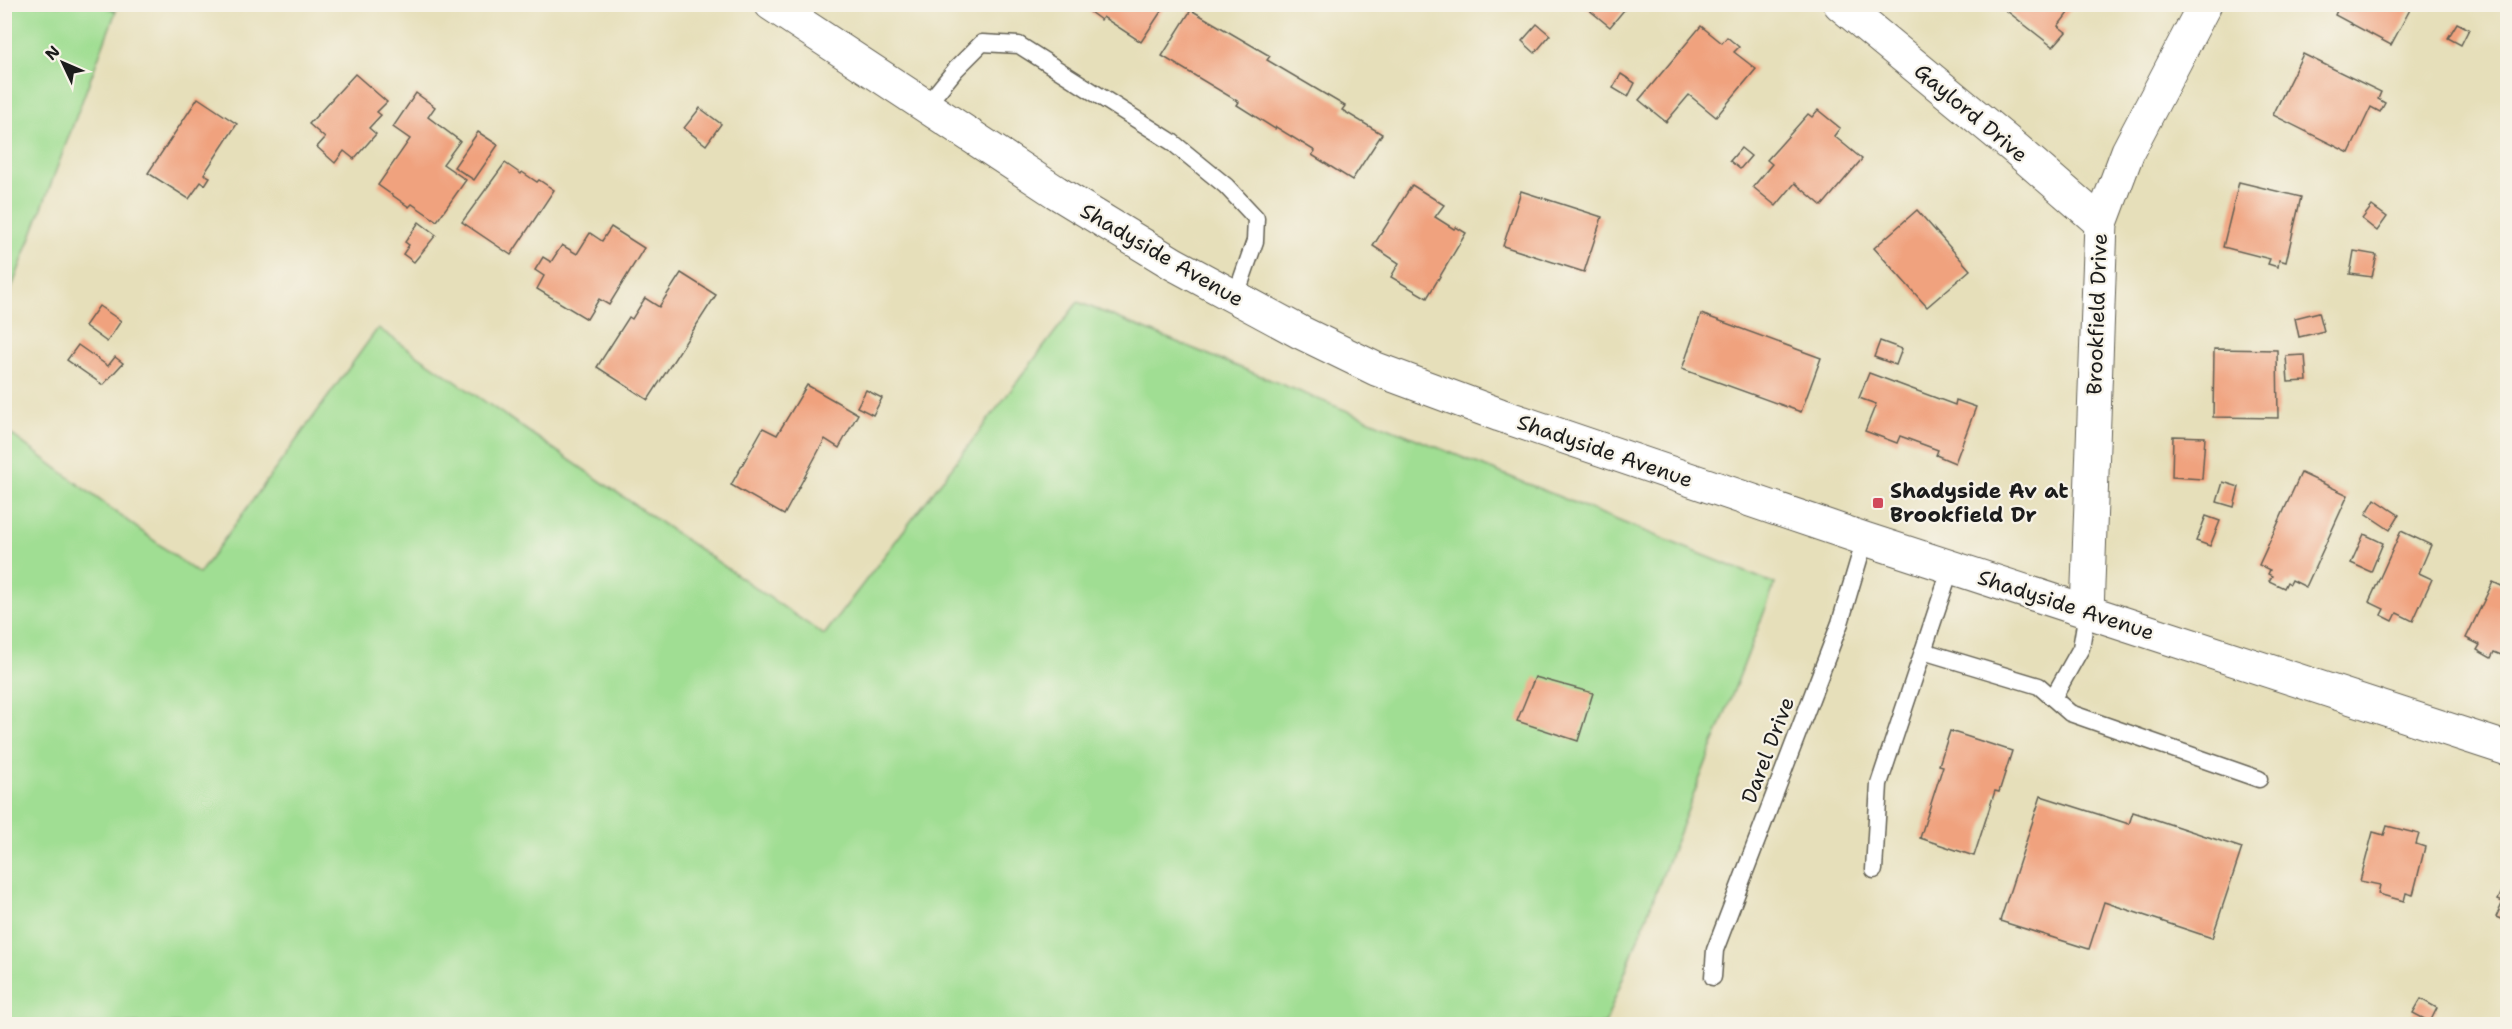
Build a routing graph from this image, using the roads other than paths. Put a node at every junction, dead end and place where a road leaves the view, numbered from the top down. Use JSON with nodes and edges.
{"nodes":[{"id":1,"x":771,"y":4,"type":"edge"},
{"id":2,"x":1840,"y":4,"type":"edge"},
{"id":3,"x":2205,"y":4,"type":"edge"},
{"id":4,"x":925,"y":107,"type":"junction"},
{"id":5,"x":2101,"y":223,"type":"junction"},
{"id":6,"x":1235,"y":298,"type":"junction"},
{"id":7,"x":1865,"y":539,"type":"junction"},
{"id":8,"x":1951,"y":567,"type":"junction"},
{"id":9,"x":2086,"y":612,"type":"junction"},
{"id":10,"x":1923,"y":651,"type":"junction"},
{"id":11,"x":2053,"y":698,"type":"junction"},
{"id":12,"x":2508,"y":749,"type":"edge"},
{"id":13,"x":2259,"y":780,"type":"dead end"},
{"id":14,"x":1874,"y":870,"type":"dead end"},
{"id":15,"x":1713,"y":977,"type":"dead end"}],
"edges":[{"from":1,"to":4,"type":"street","name":"Shadyside Avenue"},
{"from":2,"to":5,"type":"street","name":"Gaylord Drive"},
{"from":3,"to":5,"type":"street","name":"Brookfield Drive"},
{"from":4,"to":6,"type":"street","name":"Shadyside Avenue"},
{"from":4,"to":6,"type":"lane"},
{"from":5,"to":9,"type":"street","name":"Brookfield Drive"},
{"from":6,"to":7,"type":"street","name":"Shadyside Avenue"},
{"from":7,"to":8,"type":"street","name":"Shadyside Avenue"},
{"from":7,"to":15,"type":"lane","name":"Darel Drive"},
{"from":8,"to":9,"type":"street","name":"Shadyside Avenue"},
{"from":8,"to":10,"type":"lane"},
{"from":9,"to":11,"type":"lane"},
{"from":9,"to":12,"type":"street","name":"Shadyside Avenue"},
{"from":10,"to":11,"type":"lane"},
{"from":10,"to":14,"type":"lane"},
{"from":11,"to":13,"type":"lane"}]}
